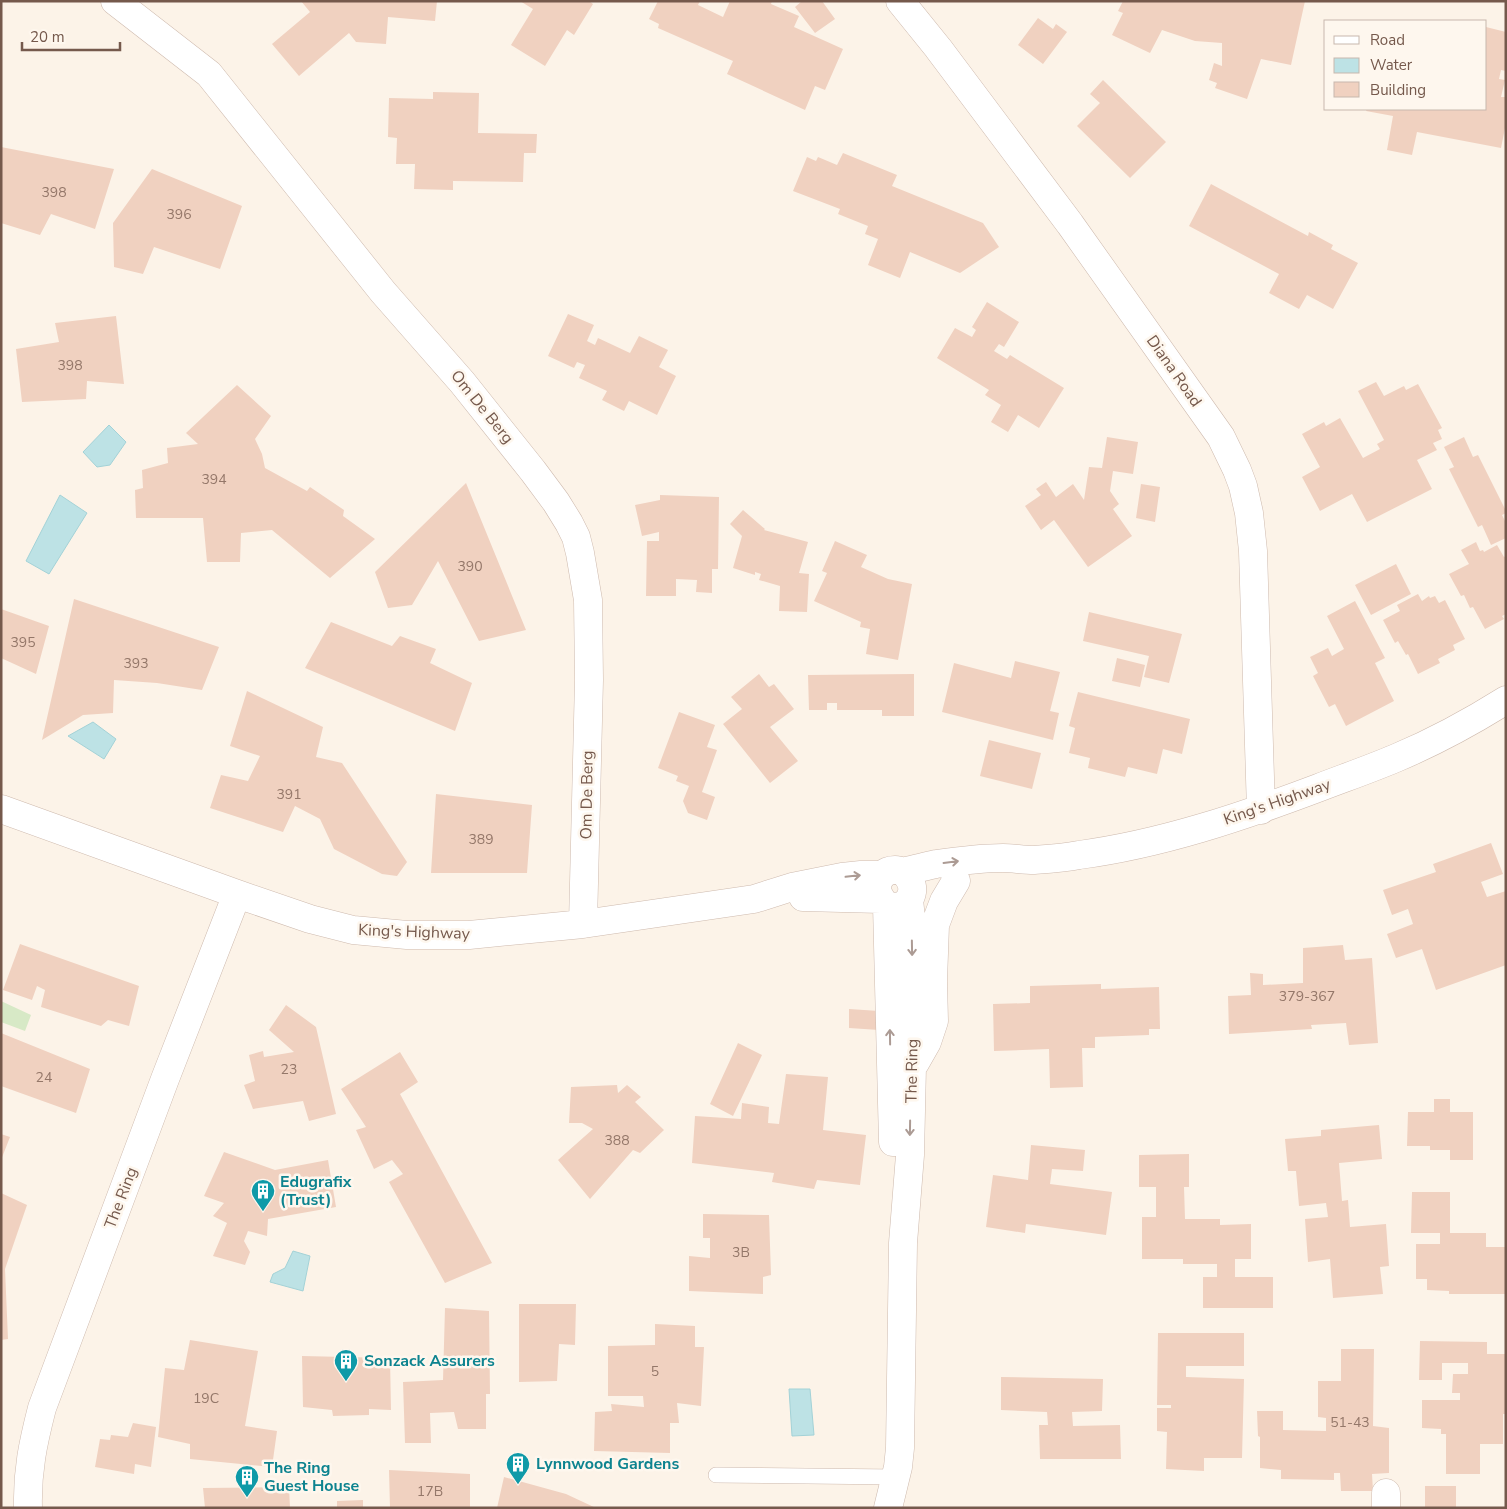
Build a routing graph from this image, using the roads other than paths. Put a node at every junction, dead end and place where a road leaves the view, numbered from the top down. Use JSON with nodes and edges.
{"nodes":[{"id":1,"x":115,"y":1,"type":"edge"},
{"id":2,"x":900,"y":1,"type":"edge"},
{"id":3,"x":1506,"y":700,"type":"edge"},
{"id":4,"x":1,"y":809,"type":"edge"},
{"id":5,"x":1261,"y":810,"type":"junction"},
{"id":6,"x":1032,"y":860,"type":"junction"},
{"id":7,"x":956,"y":881,"type":"junction"},
{"id":8,"x":896,"y":890,"type":"junction"},
{"id":9,"x":237,"y":894,"type":"junction"},
{"id":10,"x":583,"y":924,"type":"junction"},
{"id":11,"x":901,"y":1068,"type":"junction"},
{"id":12,"x":716,"y":1476,"type":"dead end"},
{"id":13,"x":896,"y":1477,"type":"junction"},
{"id":14,"x":28,"y":1508,"type":"edge"},
{"id":15,"x":888,"y":1508,"type":"edge"}],
"edges":[{"from":1,"to":10,"type":"street","name":"Om De Berg"},
{"from":2,"to":5,"type":"street","name":"Diana Road"},
{"from":3,"to":5,"type":"street","name":"King's Highway"},
{"from":4,"to":9,"type":"street","name":"King's Highway"},
{"from":5,"to":6,"type":"street","name":"King's Highway"},
{"from":6,"to":7,"type":"street","name":"King's Highway"},
{"from":8,"to":6,"type":"street","name":"King's Highway","one_way":true},
{"from":7,"to":8,"type":"street","name":"King's Highway"},
{"from":7,"to":11,"type":"street"},
{"from":8,"to":10,"type":"street","name":"King's Highway"},
{"from":8,"to":11,"type":"street","name":"The Ring"},
{"from":9,"to":10,"type":"street","name":"King's Highway"},
{"from":9,"to":14,"type":"street","name":"The Ring"},
{"from":11,"to":13,"type":"street","name":"The Ring"},
{"from":12,"to":13,"type":"lane"},
{"from":13,"to":15,"type":"street","name":"The Ring"}]}
